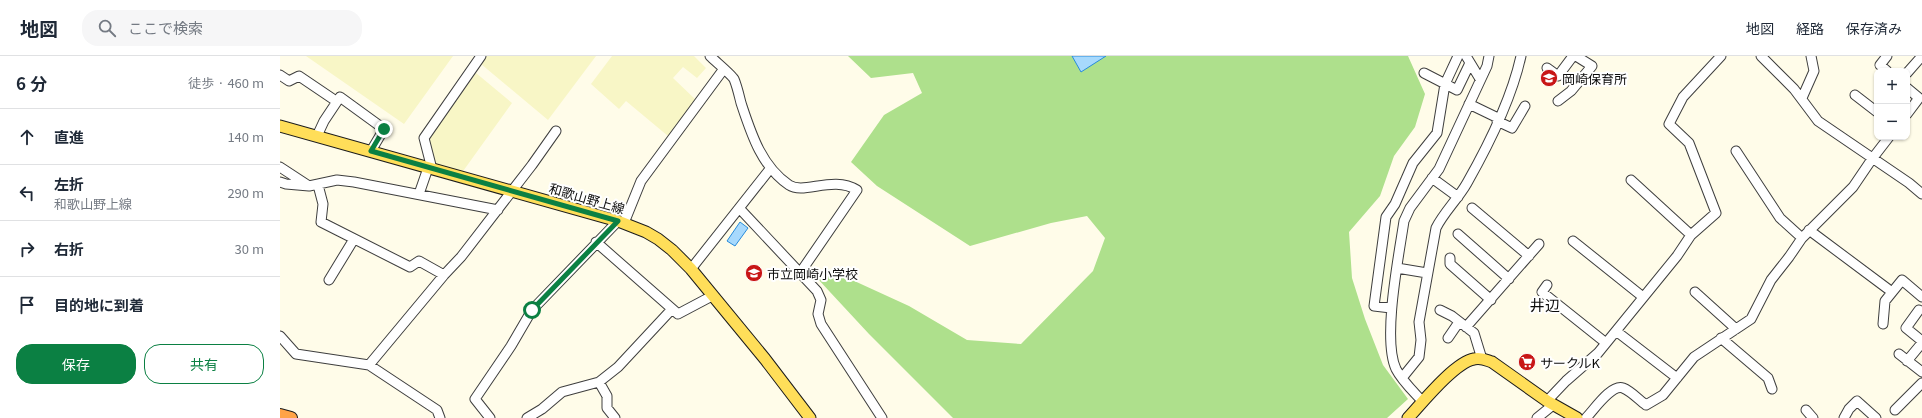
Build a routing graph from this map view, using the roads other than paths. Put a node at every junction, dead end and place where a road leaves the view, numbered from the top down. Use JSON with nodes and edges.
{"nodes":[{"id":1,"x":481,"y":56,"type":"edge"},
{"id":2,"x":710,"y":56,"type":"edge"},
{"id":3,"x":1458,"y":56,"type":"edge"},
{"id":4,"x":1489,"y":56,"type":"edge"},
{"id":5,"x":1521,"y":56,"type":"edge"},
{"id":6,"x":1573,"y":56,"type":"edge"},
{"id":7,"x":1576,"y":56,"type":"edge"},
{"id":8,"x":1720,"y":56,"type":"edge"},
{"id":9,"x":1761,"y":56,"type":"edge"},
{"id":10,"x":1812,"y":56,"type":"edge"},
{"id":11,"x":1887,"y":56,"type":"edge"},
{"id":12,"x":1919,"y":59,"type":"edge"},
{"id":13,"x":1468,"y":60,"type":"edge"},
{"id":14,"x":1547,"y":68,"type":"dead end"},
{"id":15,"x":1884,"y":68,"type":"edge"},
{"id":16,"x":723,"y":70,"type":"junction"},
{"id":17,"x":1910,"y":70,"type":"edge"},
{"id":18,"x":1424,"y":73,"type":"dead end"},
{"id":19,"x":280,"y":75,"type":"edge"},
{"id":20,"x":1480,"y":79,"type":"junction"},
{"id":21,"x":1445,"y":84,"type":"junction"},
{"id":22,"x":1910,"y":90,"type":"edge"},
{"id":23,"x":1855,"y":94,"type":"dead end"},
{"id":24,"x":1802,"y":98,"type":"junction"},
{"id":25,"x":333,"y":99,"type":"dead end"},
{"id":26,"x":1558,"y":101,"type":"dead end"},
{"id":27,"x":1469,"y":104,"type":"junction"},
{"id":28,"x":1524,"y":106,"type":"dead end"},
{"id":29,"x":1874,"y":110,"type":"edge"},
{"id":30,"x":1910,"y":110,"type":"edge"},
{"id":31,"x":1498,"y":120,"type":"junction"},
{"id":32,"x":280,"y":126,"type":"edge"},
{"id":33,"x":556,"y":131,"type":"dead end"},
{"id":34,"x":1437,"y":133,"type":"junction"},
{"id":35,"x":317,"y":136,"type":"junction"},
{"id":36,"x":1452,"y":140,"type":"junction"},
{"id":37,"x":1887,"y":140,"type":"edge"},
{"id":38,"x":371,"y":151,"type":"junction"},
{"id":39,"x":1736,"y":151,"type":"dead end"},
{"id":40,"x":1872,"y":159,"type":"junction"},
{"id":41,"x":280,"y":167,"type":"edge"},
{"id":42,"x":430,"y":168,"type":"junction"},
{"id":43,"x":770,"y":169,"type":"junction"},
{"id":44,"x":1432,"y":178,"type":"junction"},
{"id":45,"x":1631,"y":180,"type":"dead end"},
{"id":46,"x":280,"y":182,"type":"edge"},
{"id":47,"x":313,"y":186,"type":"junction"},
{"id":48,"x":512,"y":192,"type":"junction"},
{"id":49,"x":419,"y":194,"type":"junction"},
{"id":50,"x":1922,"y":194,"type":"edge"},
{"id":51,"x":1458,"y":197,"type":"junction"},
{"id":52,"x":1395,"y":204,"type":"junction"},
{"id":53,"x":1472,"y":208,"type":"dead end"},
{"id":54,"x":740,"y":209,"type":"junction"},
{"id":55,"x":498,"y":210,"type":"junction"},
{"id":56,"x":1408,"y":212,"type":"junction"},
{"id":57,"x":621,"y":222,"type":"junction"},
{"id":58,"x":1809,"y":230,"type":"junction"},
{"id":59,"x":1458,"y":234,"type":"dead end"},
{"id":60,"x":1691,"y":235,"type":"junction"},
{"id":61,"x":1802,"y":238,"type":"junction"},
{"id":62,"x":354,"y":239,"type":"junction"},
{"id":63,"x":1573,"y":241,"type":"dead end"},
{"id":64,"x":596,"y":242,"type":"junction"},
{"id":65,"x":1539,"y":244,"type":"dead end"},
{"id":66,"x":1529,"y":256,"type":"junction"},
{"id":67,"x":1450,"y":258,"type":"dead end"},
{"id":68,"x":1397,"y":268,"type":"junction"},
{"id":69,"x":691,"y":269,"type":"junction"},
{"id":70,"x":800,"y":273,"type":"junction"},
{"id":71,"x":1427,"y":273,"type":"junction"},
{"id":72,"x":444,"y":275,"type":"junction"},
{"id":73,"x":1509,"y":279,"type":"junction"},
{"id":74,"x":329,"y":280,"type":"dead end"},
{"id":75,"x":1547,"y":285,"type":"dead end"},
{"id":76,"x":1888,"y":289,"type":"dead end"},
{"id":77,"x":1695,"y":292,"type":"dead end"},
{"id":78,"x":712,"y":296,"type":"junction"},
{"id":79,"x":1644,"y":297,"type":"junction"},
{"id":80,"x":1922,"y":297,"type":"edge"},
{"id":81,"x":1491,"y":300,"type":"junction"},
{"id":82,"x":1392,"y":308,"type":"junction"},
{"id":83,"x":672,"y":309,"type":"junction"},
{"id":84,"x":1440,"y":310,"type":"dead end"},
{"id":85,"x":1919,"y":310,"type":"dead end"},
{"id":86,"x":1883,"y":324,"type":"dead end"},
{"id":87,"x":1463,"y":325,"type":"junction"},
{"id":88,"x":1736,"y":329,"type":"junction"},
{"id":89,"x":1616,"y":331,"type":"junction"},
{"id":90,"x":280,"y":336,"type":"edge"},
{"id":91,"x":1448,"y":338,"type":"dead end"},
{"id":92,"x":1721,"y":338,"type":"junction"},
{"id":93,"x":1922,"y":342,"type":"edge"},
{"id":94,"x":1606,"y":343,"type":"junction"},
{"id":95,"x":1899,"y":354,"type":"dead end"},
{"id":96,"x":1482,"y":358,"type":"junction"},
{"id":97,"x":1907,"y":361,"type":"junction"},
{"id":98,"x":369,"y":365,"type":"junction"},
{"id":99,"x":1922,"y":372,"type":"edge"},
{"id":100,"x":1402,"y":378,"type":"junction"},
{"id":101,"x":1677,"y":378,"type":"junction"},
{"id":102,"x":599,"y":382,"type":"junction"},
{"id":103,"x":1922,"y":382,"type":"edge"},
{"id":104,"x":1772,"y":388,"type":"dead end"},
{"id":105,"x":1423,"y":402,"type":"junction"},
{"id":106,"x":1550,"y":403,"type":"junction"},
{"id":107,"x":1806,"y":410,"type":"dead end"},
{"id":108,"x":1895,"y":410,"type":"dead end"},
{"id":109,"x":280,"y":415,"type":"edge"},
{"id":110,"x":1410,"y":417,"type":"edge"},
{"id":111,"x":291,"y":418,"type":"edge"},
{"id":112,"x":440,"y":418,"type":"edge"},
{"id":113,"x":490,"y":418,"type":"edge"},
{"id":114,"x":527,"y":418,"type":"edge"},
{"id":115,"x":615,"y":418,"type":"edge"},
{"id":116,"x":810,"y":418,"type":"edge"},
{"id":117,"x":882,"y":418,"type":"edge"},
{"id":118,"x":1537,"y":418,"type":"edge"},
{"id":119,"x":1577,"y":418,"type":"edge"},
{"id":120,"x":1586,"y":418,"type":"edge"},
{"id":121,"x":1813,"y":418,"type":"edge"},
{"id":122,"x":1844,"y":418,"type":"edge"},
{"id":123,"x":1876,"y":418,"type":"edge"}],
"edges":[{"from":1,"to":42,"type":"street"},
{"from":2,"to":16,"type":"street"},
{"from":3,"to":21,"type":"street"},
{"from":4,"to":20,"type":"street"},
{"from":5,"to":31,"type":"street"},
{"from":6,"to":14,"type":"street"},
{"from":7,"to":26,"type":"street"},
{"from":8,"to":60,"type":"street"},
{"from":9,"to":24,"type":"street"},
{"from":10,"to":24,"type":"street"},
{"from":11,"to":15,"type":"street"},
{"from":12,"to":17,"type":"street"},
{"from":13,"to":20,"type":"street"},
{"from":13,"to":21,"type":"street"},
{"from":16,"to":43,"type":"street"},
{"from":16,"to":57,"type":"street"},
{"from":18,"to":21,"type":"street"},
{"from":19,"to":25,"type":"street"},
{"from":20,"to":27,"type":"street"},
{"from":21,"to":34,"type":"street"},
{"from":22,"to":30,"type":"street"},
{"from":23,"to":29,"type":"street"},
{"from":24,"to":40,"type":"street"},
{"from":27,"to":31,"type":"street"},
{"from":27,"to":36,"type":"street"},
{"from":28,"to":31,"type":"street"},
{"from":31,"to":51,"type":"street"},
{"from":32,"to":35,"type":"main road","name":"和歌山野上線"},
{"from":33,"to":48,"type":"street"},
{"from":34,"to":36,"type":"street"},
{"from":34,"to":52,"type":"street"},
{"from":35,"to":38,"type":"main road","name":"和歌山野上線"},
{"from":35,"to":38,"type":"street"},
{"from":36,"to":44,"type":"street"},
{"from":37,"to":40,"type":"street"},
{"from":38,"to":42,"type":"main road","name":"和歌山野上線"},
{"from":39,"to":61,"type":"street"},
{"from":40,"to":50,"type":"street"},
{"from":40,"to":58,"type":"street"},
{"from":41,"to":47,"type":"street"},
{"from":42,"to":48,"type":"main road","name":"和歌山野上線"},
{"from":42,"to":49,"type":"street"},
{"from":43,"to":54,"type":"street"},
{"from":43,"to":70,"type":"street"},
{"from":44,"to":51,"type":"street"},
{"from":44,"to":56,"type":"street"},
{"from":45,"to":60,"type":"street"},
{"from":46,"to":47,"type":"street"},
{"from":47,"to":49,"type":"street"},
{"from":47,"to":62,"type":"street"},
{"from":48,"to":55,"type":"street"},
{"from":48,"to":57,"type":"main road","name":"和歌山野上線"},
{"from":49,"to":55,"type":"street"},
{"from":51,"to":71,"type":"street"},
{"from":52,"to":56,"type":"street"},
{"from":52,"to":82,"type":"street"},
{"from":53,"to":66,"type":"street"},
{"from":54,"to":69,"type":"street"},
{"from":54,"to":70,"type":"street"},
{"from":55,"to":72,"type":"street"},
{"from":56,"to":68,"type":"street"},
{"from":57,"to":64,"type":"street"},
{"from":57,"to":69,"type":"main road","name":"和歌山野上線"},
{"from":58,"to":61,"type":"street"},
{"from":58,"to":76,"type":"street"},
{"from":59,"to":73,"type":"street"},
{"from":60,"to":79,"type":"street"},
{"from":61,"to":88,"type":"street"},
{"from":62,"to":72,"type":"street"},
{"from":62,"to":74,"type":"street"},
{"from":63,"to":79,"type":"street"},
{"from":64,"to":83,"type":"street"},
{"from":64,"to":113,"type":"street"},
{"from":65,"to":66,"type":"street"},
{"from":66,"to":73,"type":"street"},
{"from":67,"to":81,"type":"street"},
{"from":68,"to":71,"type":"street"},
{"from":68,"to":82,"type":"street"},
{"from":69,"to":78,"type":"main road","name":"和歌山野上線"},
{"from":70,"to":117,"type":"street"},
{"from":71,"to":100,"type":"street"},
{"from":72,"to":98,"type":"street"},
{"from":73,"to":81,"type":"street"},
{"from":75,"to":94,"type":"street"},
{"from":77,"to":88,"type":"street"},
{"from":78,"to":83,"type":"street"},
{"from":78,"to":116,"type":"main road","name":"和歌山野上線"},
{"from":79,"to":89,"type":"street"},
{"from":80,"to":86,"type":"street"},
{"from":81,"to":87,"type":"street"},
{"from":82,"to":100,"type":"street"},
{"from":83,"to":102,"type":"street"},
{"from":84,"to":87,"type":"street"},
{"from":85,"to":93,"type":"street"},
{"from":87,"to":91,"type":"street"},
{"from":87,"to":96,"type":"street"},
{"from":88,"to":92,"type":"street"},
{"from":89,"to":94,"type":"street"},
{"from":89,"to":101,"type":"street"},
{"from":90,"to":98,"type":"street"},
{"from":92,"to":101,"type":"street"},
{"from":92,"to":104,"type":"street"},
{"from":93,"to":97,"type":"street"},
{"from":94,"to":106,"type":"street"},
{"from":95,"to":97,"type":"street"},
{"from":96,"to":105,"type":"main road"},
{"from":96,"to":106,"type":"main road"},
{"from":97,"to":99,"type":"street"},
{"from":98,"to":112,"type":"street"},
{"from":100,"to":105,"type":"street"},
{"from":101,"to":120,"type":"street"},
{"from":102,"to":114,"type":"street"},
{"from":102,"to":115,"type":"street"},
{"from":103,"to":108,"type":"street"},
{"from":105,"to":110,"type":"main road"},
{"from":106,"to":118,"type":"street"},
{"from":106,"to":119,"type":"main road"},
{"from":107,"to":121,"type":"street"},
{"from":109,"to":111,"type":"highway"},
{"from":122,"to":123,"type":"street"}]}
